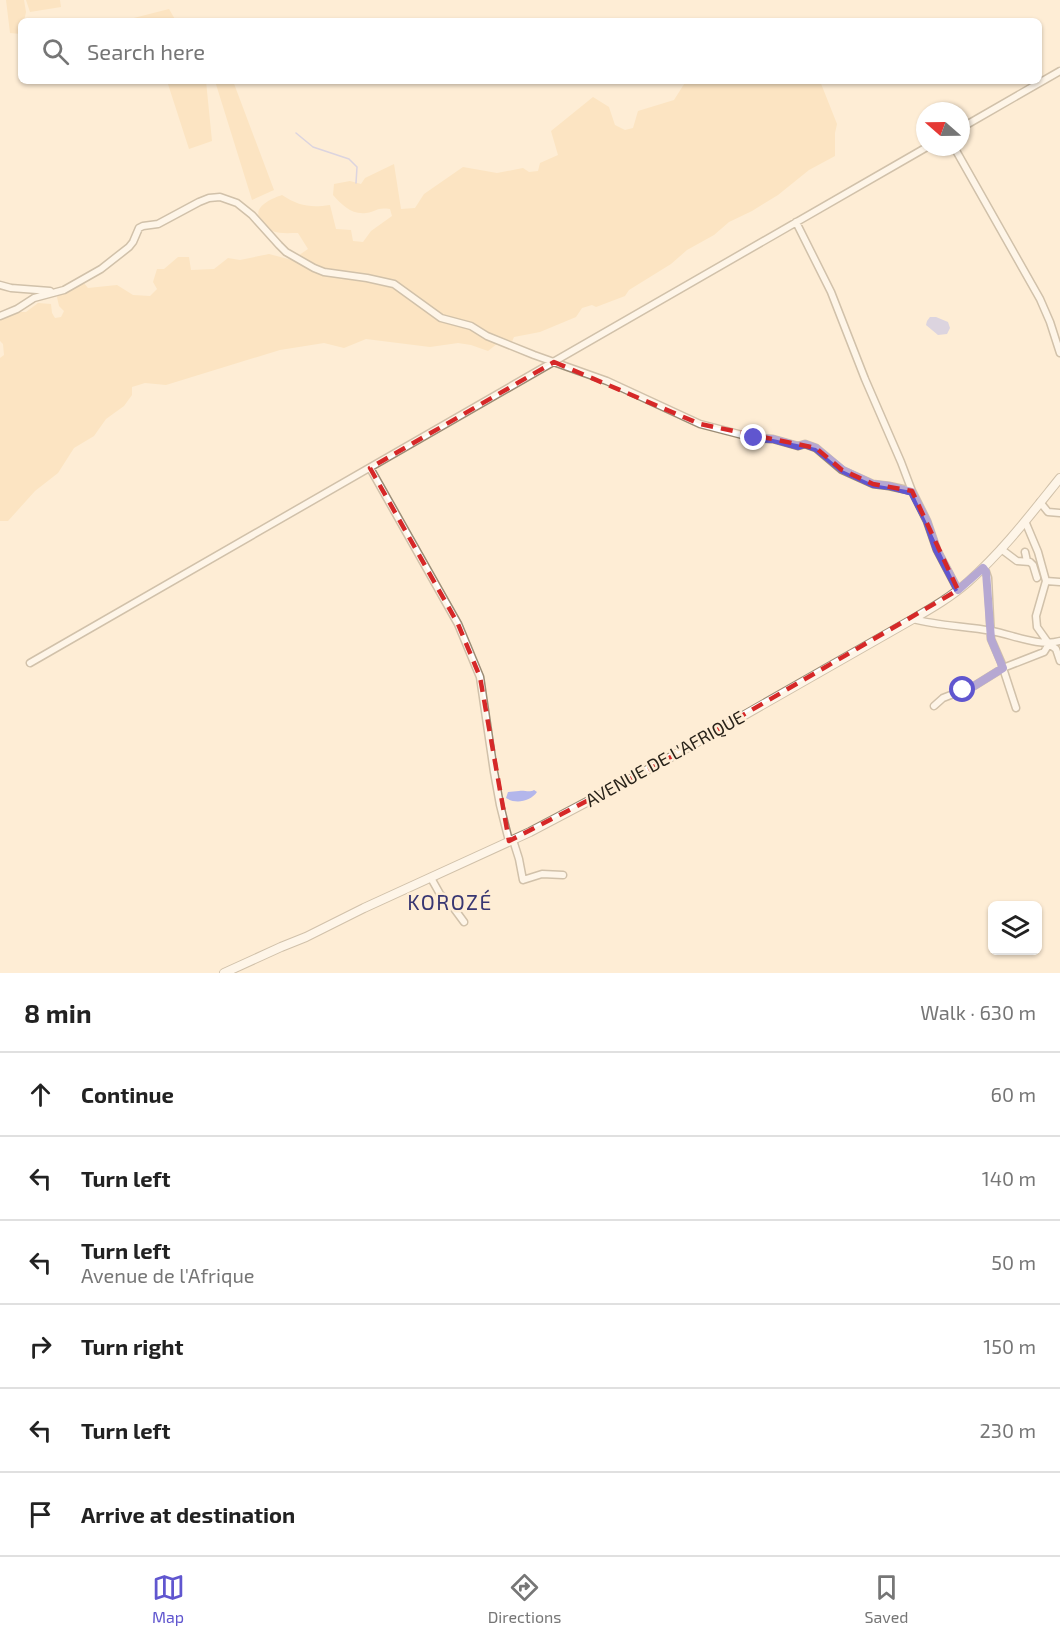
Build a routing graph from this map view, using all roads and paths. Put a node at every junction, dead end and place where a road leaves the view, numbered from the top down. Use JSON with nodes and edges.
{"nodes":[{"id":1,"x":1060,"y":71,"type":"edge"},
{"id":2,"x":1042,"y":81,"type":"edge"},
{"id":3,"x":1037,"y":84,"type":"edge"},
{"id":4,"x":970,"y":123,"type":"edge"},
{"id":5,"x":916,"y":153,"type":"edge"},
{"id":6,"x":959,"y":156,"type":"edge"},
{"id":7,"x":796,"y":222,"type":"junction"},
{"id":8,"x":0,"y":285,"type":"edge"},
{"id":9,"x":57,"y":292,"type":"junction"},
{"id":10,"x":0,"y":316,"type":"edge"},
{"id":11,"x":1060,"y":353,"type":"edge"},
{"id":12,"x":554,"y":362,"type":"junction"},
{"id":13,"x":370,"y":468,"type":"junction"},
{"id":14,"x":1060,"y":478,"type":"edge"},
{"id":15,"x":912,"y":492,"type":"junction"},
{"id":16,"x":1040,"y":502,"type":"junction"},
{"id":17,"x":1060,"y":513,"type":"edge"},
{"id":18,"x":1025,"y":522,"type":"junction"},
{"id":19,"x":1001,"y":549,"type":"junction"},
{"id":20,"x":1024,"y":552,"type":"dead end"},
{"id":21,"x":1027,"y":561,"type":"junction"},
{"id":22,"x":983,"y":568,"type":"junction"},
{"id":23,"x":1037,"y":578,"type":"dead end"},
{"id":24,"x":1046,"y":581,"type":"junction"},
{"id":25,"x":1060,"y":582,"type":"edge"},
{"id":26,"x":958,"y":590,"type":"junction"},
{"id":27,"x":914,"y":619,"type":"junction"},
{"id":28,"x":991,"y":631,"type":"junction"},
{"id":29,"x":1060,"y":641,"type":"edge"},
{"id":30,"x":1049,"y":644,"type":"junction"},
{"id":31,"x":1060,"y":661,"type":"edge"},
{"id":32,"x":30,"y":663,"type":"dead end"},
{"id":33,"x":1003,"y":668,"type":"junction"},
{"id":34,"x":934,"y":706,"type":"dead end"},
{"id":35,"x":1016,"y":708,"type":"dead end"},
{"id":36,"x":511,"y":841,"type":"junction"},
{"id":37,"x":563,"y":875,"type":"dead end"},
{"id":38,"x":431,"y":878,"type":"junction"},
{"id":39,"x":464,"y":922,"type":"dead end"},
{"id":40,"x":224,"y":973,"type":"edge"}],
"edges":[{"from":1,"to":2,"type":"street"},
{"from":3,"to":4,"type":"street"},
{"from":5,"to":7,"type":"street"},
{"from":6,"to":11,"type":"street"},
{"from":7,"to":12,"type":"street"},
{"from":7,"to":15,"type":"street"},
{"from":8,"to":9,"type":"street"},
{"from":9,"to":10,"type":"street"},
{"from":9,"to":12,"type":"street"},
{"from":12,"to":13,"type":"street"},
{"from":12,"to":15,"type":"street"},
{"from":13,"to":32,"type":"street"},
{"from":13,"to":36,"type":"street"},
{"from":14,"to":16,"type":"main road","name":"AVENUE DE L'AFRIQUE"},
{"from":15,"to":26,"type":"street"},
{"from":16,"to":17,"type":"street"},
{"from":16,"to":18,"type":"main road","name":"AVENUE DE L'AFRIQUE"},
{"from":18,"to":19,"type":"main road","name":"AVENUE DE L'AFRIQUE"},
{"from":18,"to":24,"type":"street"},
{"from":19,"to":21,"type":"street"},
{"from":19,"to":22,"type":"main road","name":"AVENUE DE L'AFRIQUE"},
{"from":20,"to":21,"type":"street"},
{"from":21,"to":23,"type":"street"},
{"from":22,"to":26,"type":"main road","name":"AVENUE DE L'AFRIQUE"},
{"from":22,"to":28,"type":"street"},
{"from":24,"to":25,"type":"street"},
{"from":24,"to":30,"type":"street"},
{"from":26,"to":27,"type":"main road","name":"AVENUE DE L'AFRIQUE"},
{"from":27,"to":28,"type":"street"},
{"from":27,"to":36,"type":"main road","name":"AVENUE DE L'AFRIQUE"},
{"from":28,"to":30,"type":"street"},
{"from":28,"to":33,"type":"street"},
{"from":29,"to":30,"type":"street"},
{"from":30,"to":31,"type":"street"},
{"from":30,"to":33,"type":"street"},
{"from":33,"to":34,"type":"street"},
{"from":33,"to":35,"type":"street"},
{"from":36,"to":37,"type":"street"},
{"from":36,"to":38,"type":"main road","name":"AVENUE DE L'AFRIQUE"},
{"from":38,"to":39,"type":"street"},
{"from":38,"to":40,"type":"main road","name":"AVENUE DE L'AFRIQUE"}]}
